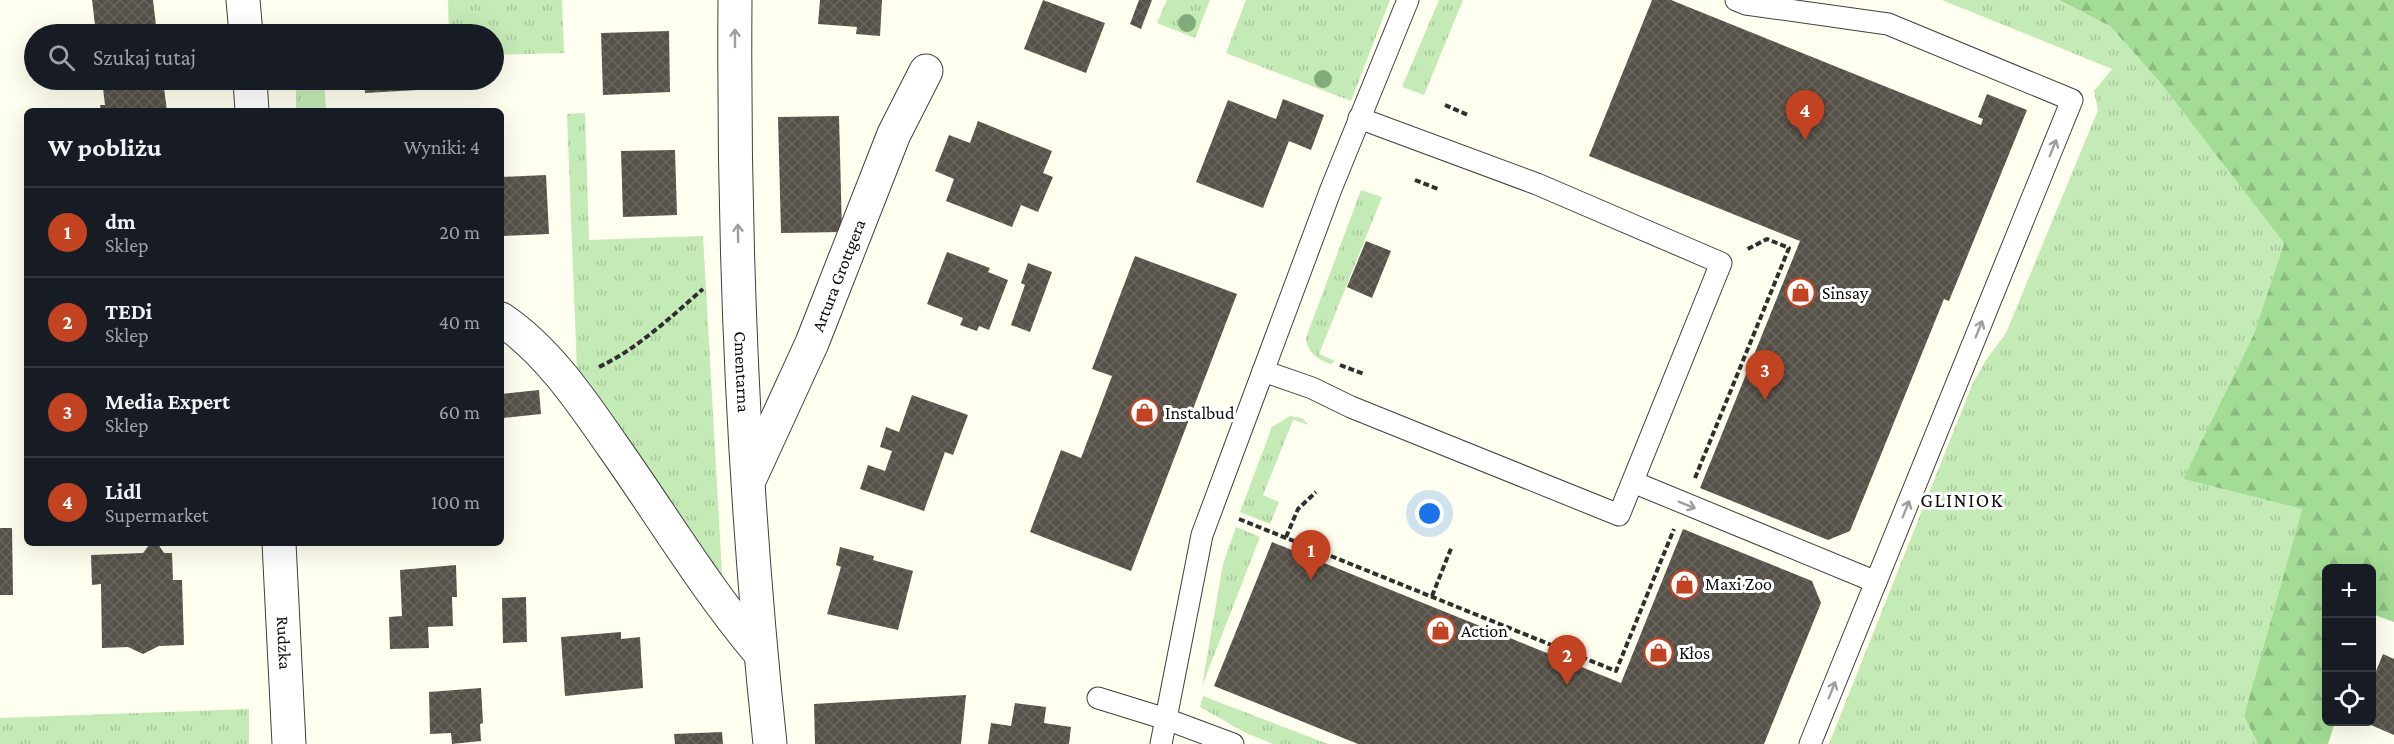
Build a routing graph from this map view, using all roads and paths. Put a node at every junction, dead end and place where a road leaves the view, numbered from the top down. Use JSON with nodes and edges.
{"nodes":[{"id":1,"x":243,"y":0,"type":"edge"},
{"id":2,"x":735,"y":0,"type":"edge"},
{"id":3,"x":1408,"y":0,"type":"edge"},
{"id":4,"x":1736,"y":0,"type":"edge"},
{"id":5,"x":245,"y":24,"type":"edge"},
{"id":6,"x":926,"y":71,"type":"dead end"},
{"id":7,"x":251,"y":90,"type":"edge"},
{"id":8,"x":1444,"y":105,"type":"dead end"},
{"id":9,"x":252,"y":108,"type":"edge"},
{"id":10,"x":1468,"y":115,"type":"dead end"},
{"id":11,"x":1359,"y":118,"type":"junction"},
{"id":12,"x":1415,"y":180,"type":"dead end"},
{"id":13,"x":1438,"y":189,"type":"dead end"},
{"id":14,"x":705,"y":287,"type":"dead end"},
{"id":15,"x":504,"y":321,"type":"edge"},
{"id":16,"x":1340,"y":365,"type":"dead end"},
{"id":17,"x":1263,"y":371,"type":"junction"},
{"id":18,"x":1364,"y":374,"type":"dead end"},
{"id":19,"x":565,"y":380,"type":"junction"},
{"id":20,"x":749,"y":480,"type":"junction"},
{"id":21,"x":1633,"y":482,"type":"junction"},
{"id":22,"x":1316,"y":492,"type":"dead end"},
{"id":23,"x":1238,"y":518,"type":"dead end"},
{"id":24,"x":1268,"y":530,"type":"dead end"},
{"id":25,"x":1286,"y":537,"type":"dead end"},
{"id":26,"x":279,"y":546,"type":"edge"},
{"id":27,"x":1452,"y":546,"type":"dead end"},
{"id":28,"x":1876,"y":582,"type":"junction"},
{"id":29,"x":1432,"y":596,"type":"dead end"},
{"id":30,"x":760,"y":653,"type":"junction"},
{"id":31,"x":1098,"y":698,"type":"dead end"},
{"id":32,"x":1166,"y":719,"type":"junction"},
{"id":33,"x":289,"y":744,"type":"edge"},
{"id":34,"x":771,"y":744,"type":"edge"},
{"id":35,"x":1161,"y":744,"type":"edge"},
{"id":36,"x":1233,"y":744,"type":"edge"},
{"id":37,"x":1810,"y":744,"type":"edge"}],
"edges":[{"from":1,"to":5,"type":"street"},
{"from":20,"to":2,"type":"street","name":"Cmentarna","one_way":true},
{"from":3,"to":11,"type":"lane"},
{"from":28,"to":4,"type":"lane","one_way":true},
{"from":6,"to":20,"type":"street","name":"Artura Grottgera"},
{"from":7,"to":9,"type":"street"},
{"from":8,"to":10,"type":"path"},
{"from":11,"to":17,"type":"lane"},
{"from":11,"to":21,"type":"lane"},
{"from":12,"to":13,"type":"path"},
{"from":14,"to":19,"type":"path"},
{"from":15,"to":19,"type":"street"},
{"from":16,"to":18,"type":"path"},
{"from":17,"to":21,"type":"lane"},
{"from":17,"to":32,"type":"lane"},
{"from":19,"to":30,"type":"street"},
{"from":20,"to":30,"type":"street","name":"Cmentarna"},
{"from":21,"to":28,"type":"lane","one_way":true},
{"from":22,"to":25,"type":"path"},
{"from":23,"to":24,"type":"path"},
{"from":26,"to":33,"type":"street","name":"Rudzka"},
{"from":27,"to":29,"type":"path"},
{"from":37,"to":28,"type":"lane","one_way":true},
{"from":30,"to":34,"type":"street","name":"Cmentarna"},
{"from":31,"to":32,"type":"lane"},
{"from":32,"to":35,"type":"lane"},
{"from":32,"to":36,"type":"lane"}]}
